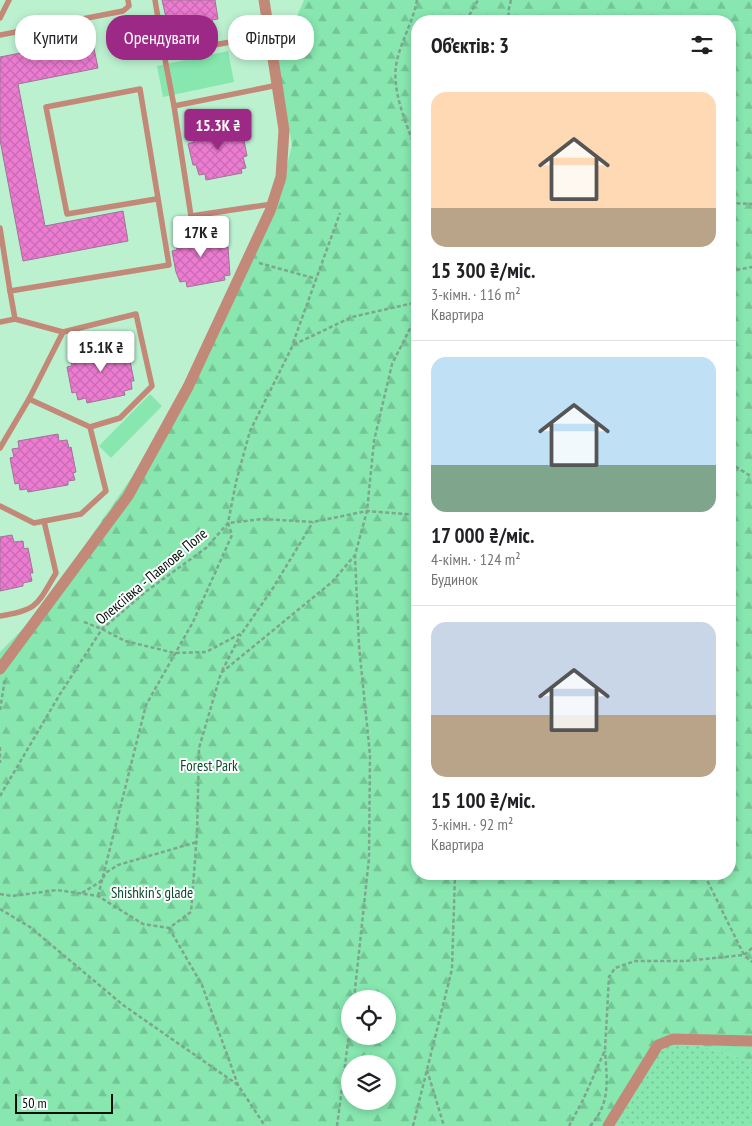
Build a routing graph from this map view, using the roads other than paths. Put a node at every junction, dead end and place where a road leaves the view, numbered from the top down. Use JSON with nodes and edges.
{"nodes":[{"id":1,"x":9,"y":0,"type":"edge"},
{"id":2,"x":128,"y":0,"type":"edge"},
{"id":3,"x":155,"y":0,"type":"edge"},
{"id":4,"x":264,"y":0,"type":"edge"},
{"id":5,"x":158,"y":15,"type":"edge"},
{"id":6,"x":266,"y":15,"type":"edge"},
{"id":7,"x":0,"y":18,"type":"edge"},
{"id":8,"x":0,"y":35,"type":"edge"},
{"id":9,"x":165,"y":60,"type":"edge"},
{"id":10,"x":274,"y":60,"type":"edge"},
{"id":11,"x":278,"y":84,"type":"junction"},
{"id":12,"x":174,"y":106,"type":"junction"},
{"id":13,"x":156,"y":199,"type":"junction"},
{"id":14,"x":272,"y":204,"type":"junction"},
{"id":15,"x":0,"y":228,"type":"edge"},
{"id":16,"x":10,"y":291,"type":"junction"},
{"id":17,"x":15,"y":319,"type":"junction"},
{"id":18,"x":0,"y":322,"type":"edge"},
{"id":19,"x":63,"y":332,"type":"junction"},
{"id":20,"x":29,"y":399,"type":"junction"},
{"id":21,"x":90,"y":427,"type":"junction"},
{"id":22,"x":0,"y":448,"type":"edge"},
{"id":23,"x":0,"y":506,"type":"edge"},
{"id":24,"x":44,"y":521,"type":"junction"},
{"id":25,"x":0,"y":616,"type":"edge"},
{"id":26,"x":0,"y":669,"type":"edge"},
{"id":27,"x":752,"y":1041,"type":"edge"},
{"id":28,"x":608,"y":1126,"type":"edge"}],
"edges":[{"from":1,"to":7,"type":"lane"},
{"from":2,"to":8,"type":"lane"},
{"from":3,"to":5,"type":"lane"},
{"from":4,"to":6,"type":"street"},
{"from":9,"to":12,"type":"lane"},
{"from":10,"to":11,"type":"street"},
{"from":11,"to":12,"type":"lane"},
{"from":11,"to":14,"type":"street"},
{"from":12,"to":14,"type":"lane"},
{"from":13,"to":13,"type":"lane"},
{"from":13,"to":16,"type":"lane"},
{"from":14,"to":26,"type":"street"},
{"from":15,"to":16,"type":"lane"},
{"from":16,"to":17,"type":"lane"},
{"from":17,"to":18,"type":"lane"},
{"from":17,"to":19,"type":"lane"},
{"from":19,"to":20,"type":"lane"},
{"from":19,"to":21,"type":"lane"},
{"from":20,"to":21,"type":"lane"},
{"from":20,"to":22,"type":"lane"},
{"from":21,"to":24,"type":"lane"},
{"from":23,"to":24,"type":"lane"},
{"from":24,"to":25,"type":"lane"},
{"from":27,"to":28,"type":"street"}]}
